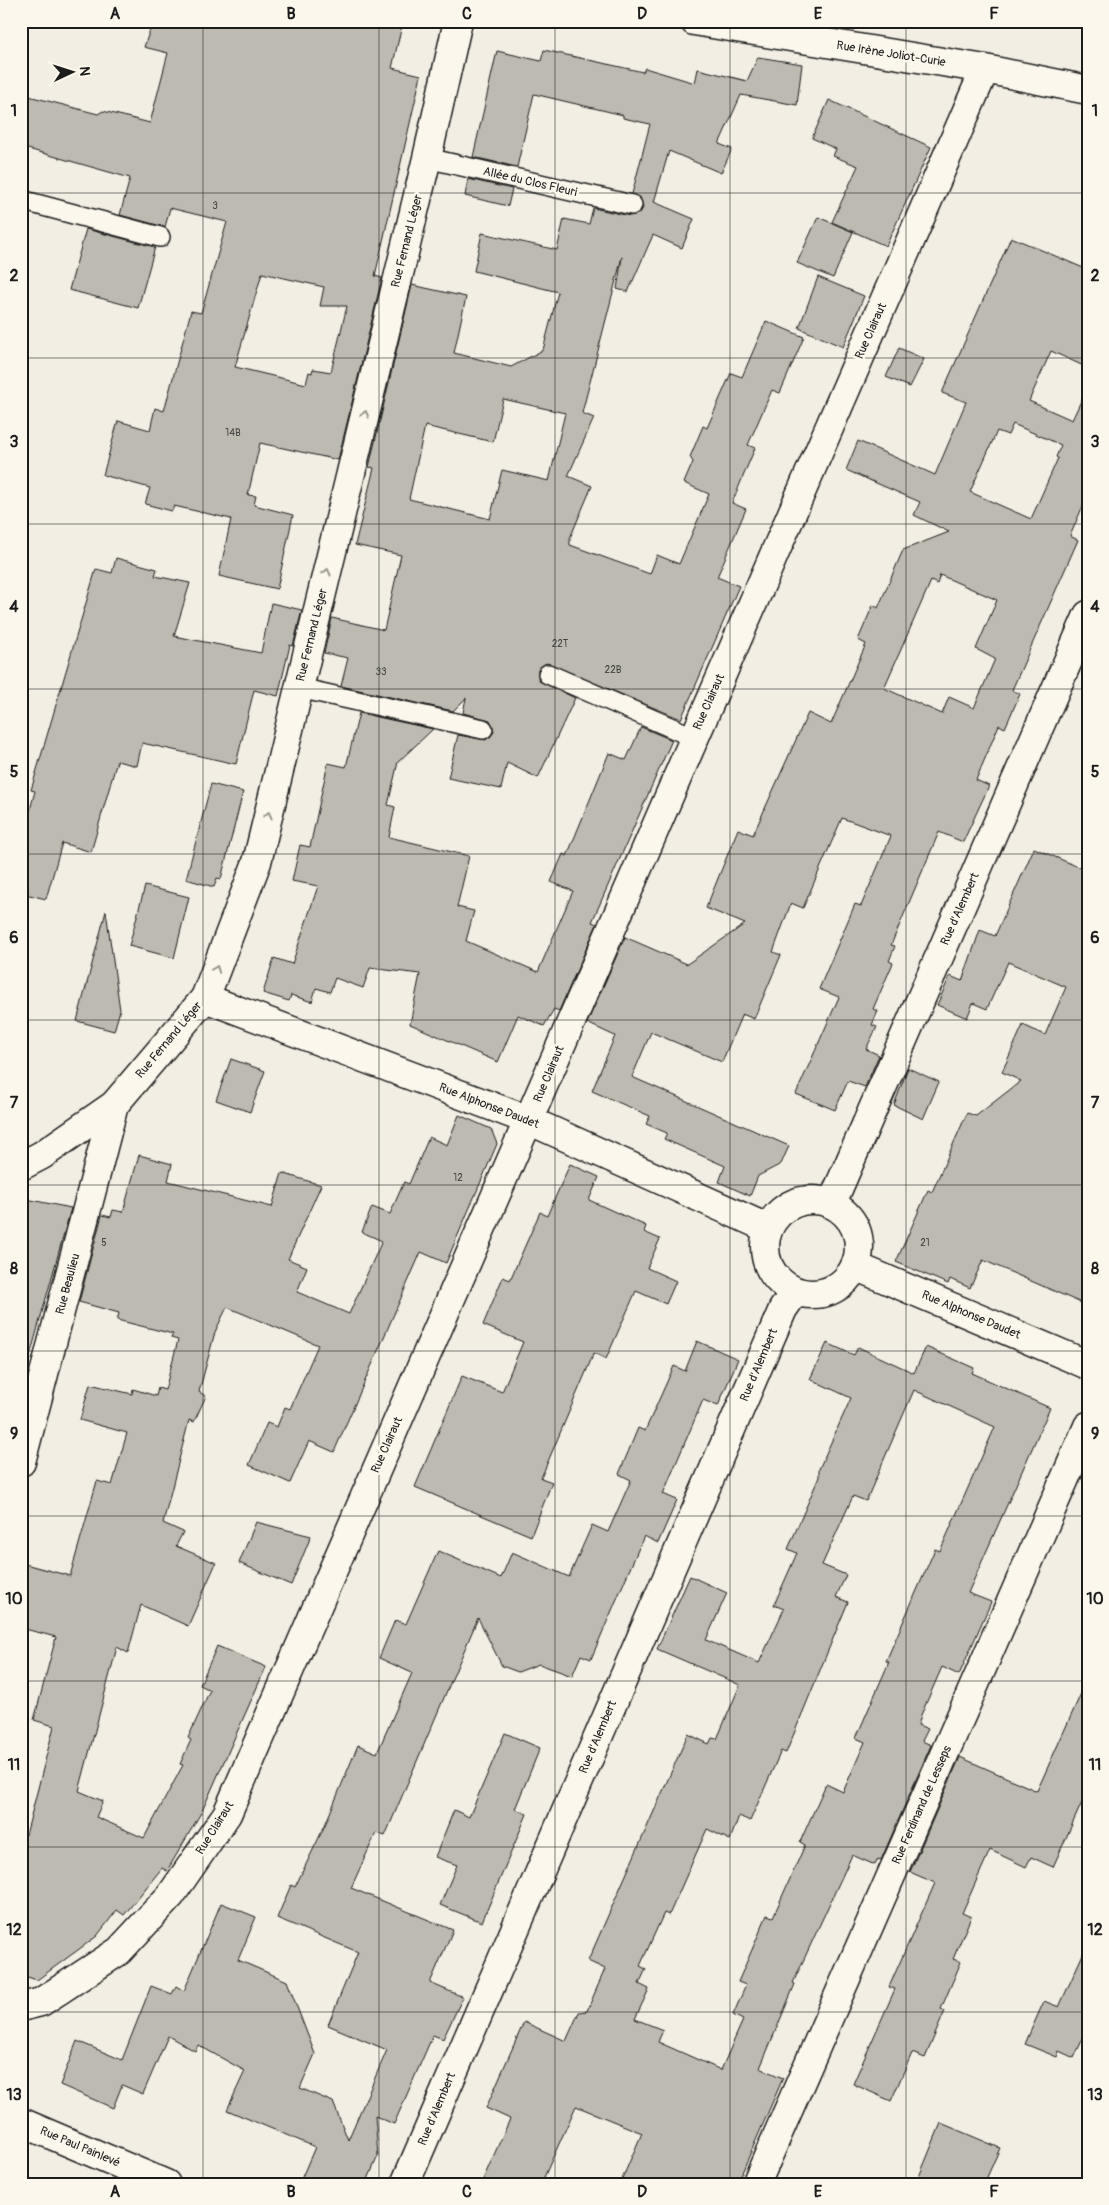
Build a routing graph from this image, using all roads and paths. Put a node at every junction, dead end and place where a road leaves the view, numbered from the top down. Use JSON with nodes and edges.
{"nodes":[{"id":1,"x":458,"y":21,"type":"edge"},
{"id":2,"x":694,"y":21,"type":"edge"},
{"id":3,"x":986,"y":69,"type":"junction"},
{"id":4,"x":1088,"y":90,"type":"edge"},
{"id":5,"x":427,"y":158,"type":"junction"},
{"id":6,"x":21,"y":200,"type":"edge"},
{"id":7,"x":632,"y":205,"type":"dead end"},
{"id":8,"x":160,"y":237,"type":"dead end"},
{"id":9,"x":1088,"y":615,"type":"edge"},
{"id":10,"x":548,"y":674,"type":"dead end"},
{"id":11,"x":300,"y":688,"type":"junction"},
{"id":12,"x":483,"y":729,"type":"dead end"},
{"id":13,"x":693,"y":737,"type":"junction"},
{"id":14,"x":205,"y":998,"type":"junction"},
{"id":15,"x":114,"y":1105,"type":"junction"},
{"id":16,"x":528,"y":1120,"type":"junction"},
{"id":17,"x":21,"y":1166,"type":"edge"},
{"id":18,"x":832,"y":1203,"type":"junction"},
{"id":19,"x":768,"y":1228,"type":"junction"},
{"id":20,"x":855,"y":1266,"type":"junction"},
{"id":21,"x":795,"y":1292,"type":"junction"},
{"id":22,"x":1088,"y":1365,"type":"edge"},
{"id":23,"x":1088,"y":1426,"type":"edge"},
{"id":24,"x":21,"y":1462,"type":"edge"},
{"id":25,"x":21,"y":2008,"type":"edge"},
{"id":26,"x":21,"y":2122,"type":"edge"},
{"id":27,"x":166,"y":2184,"type":"edge"},
{"id":28,"x":405,"y":2184,"type":"edge"},
{"id":29,"x":756,"y":2184,"type":"edge"}],
"edges":[{"from":1,"to":5,"type":"street","name":"Rue Fernand Léger"},
{"from":2,"to":3,"type":"street","name":"Rue Irène Joliot-Curie"},
{"from":3,"to":4,"type":"street","name":"Rue Irène Joliot-Curie"},
{"from":3,"to":13,"type":"street","name":"Rue Clairaut"},
{"from":5,"to":7,"type":"lane","name":"Allée du Clos Fleuri"},
{"from":11,"to":5,"type":"street","name":"Rue Fernand Léger","one_way":true},
{"from":6,"to":8,"type":"lane"},
{"from":9,"to":18,"type":"street","name":"Rue d'Alembert"},
{"from":10,"to":13,"type":"lane"},
{"from":11,"to":12,"type":"lane"},
{"from":14,"to":11,"type":"street","name":"Rue Fernand Léger","one_way":true},
{"from":13,"to":16,"type":"street","name":"Rue Clairaut"},
{"from":14,"to":15,"type":"street","name":"Rue Fernand Léger"},
{"from":14,"to":16,"type":"street","name":"Rue Alphonse Daudet"},
{"from":15,"to":17,"type":"street","name":"Rue Fernand Léger"},
{"from":15,"to":24,"type":"street","name":"Rue Beaulieu"},
{"from":16,"to":19,"type":"street","name":"Rue Alphonse Daudet"},
{"from":16,"to":25,"type":"street","name":"Rue Clairaut"},
{"from":18,"to":19,"type":"street"},
{"from":18,"to":20,"type":"street"},
{"from":19,"to":21,"type":"street"},
{"from":20,"to":21,"type":"street"},
{"from":20,"to":22,"type":"street","name":"Rue Alphonse Daudet"},
{"from":21,"to":28,"type":"street","name":"Rue d'Alembert"},
{"from":23,"to":29,"type":"street","name":"Rue Ferdinand de Lesseps"},
{"from":26,"to":27,"type":"street","name":"Rue Paul Painlevé"}]}
